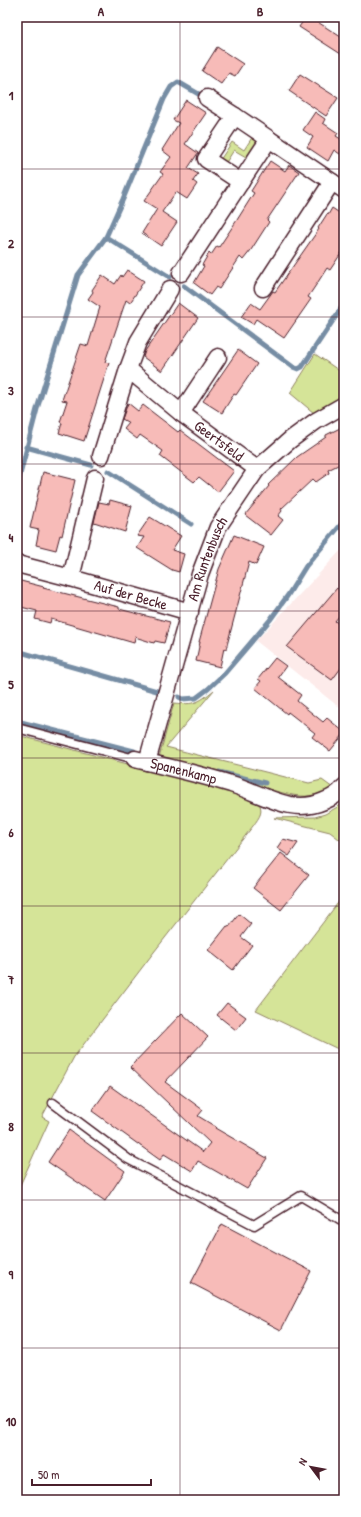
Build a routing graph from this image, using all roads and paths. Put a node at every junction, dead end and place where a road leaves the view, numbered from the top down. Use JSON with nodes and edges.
{"nodes":[{"id":1,"x":207,"y":98,"type":"dead end"},
{"id":2,"x":235,"y":116,"type":"junction"},
{"id":3,"x":268,"y":139,"type":"junction"},
{"id":4,"x":241,"y":182,"type":"junction"},
{"id":5,"x":338,"y":186,"type":"edge"},
{"id":6,"x":181,"y":273,"type":"dead end"},
{"id":7,"x":263,"y":288,"type":"dead end"},
{"id":8,"x":170,"y":289,"type":"dead end"},
{"id":9,"x":218,"y":357,"type":"dead end"},
{"id":10,"x":128,"y":369,"type":"junction"},
{"id":11,"x":344,"y":405,"type":"edge"},
{"id":12,"x":181,"y":413,"type":"junction"},
{"id":13,"x":101,"y":456,"type":"dead end"},
{"id":14,"x":257,"y":469,"type":"junction"},
{"id":15,"x":96,"y":478,"type":"dead end"},
{"id":16,"x":17,"y":564,"type":"edge"},
{"id":17,"x":71,"y":578,"type":"junction"},
{"id":18,"x":190,"y":612,"type":"junction"},
{"id":19,"x":17,"y":728,"type":"edge"},
{"id":20,"x":141,"y":761,"type":"junction"},
{"id":21,"x":344,"y":787,"type":"edge"},
{"id":22,"x":53,"y":1103,"type":"dead end"},
{"id":23,"x":343,"y":1221,"type":"dead end"}],
"edges":[{"from":1,"to":2,"type":"street"},
{"from":2,"to":3,"type":"street"},
{"from":2,"to":4,"type":"street"},
{"from":3,"to":4,"type":"street"},
{"from":3,"to":5,"type":"street"},
{"from":4,"to":6,"type":"street"},
{"from":5,"to":7,"type":"street"},
{"from":8,"to":10,"type":"street"},
{"from":9,"to":12,"type":"street","name":"Geertsfeld"},
{"from":10,"to":12,"type":"street","name":"Geertsfeld"},
{"from":10,"to":13,"type":"street"},
{"from":11,"to":14,"type":"street","name":"Am Runtenbusch"},
{"from":12,"to":14,"type":"street","name":"Geertsfeld"},
{"from":14,"to":18,"type":"street","name":"Am Runtenbusch"},
{"from":15,"to":17,"type":"street"},
{"from":16,"to":17,"type":"street","name":"Auf der Becke"},
{"from":17,"to":18,"type":"street","name":"Auf der Becke"},
{"from":18,"to":20,"type":"street","name":"Am Runtenbusch"},
{"from":19,"to":20,"type":"lane","name":"Spanenkamp"},
{"from":20,"to":21,"type":"street","name":"Spanenkamp"},
{"from":22,"to":23,"type":"lane"}]}
